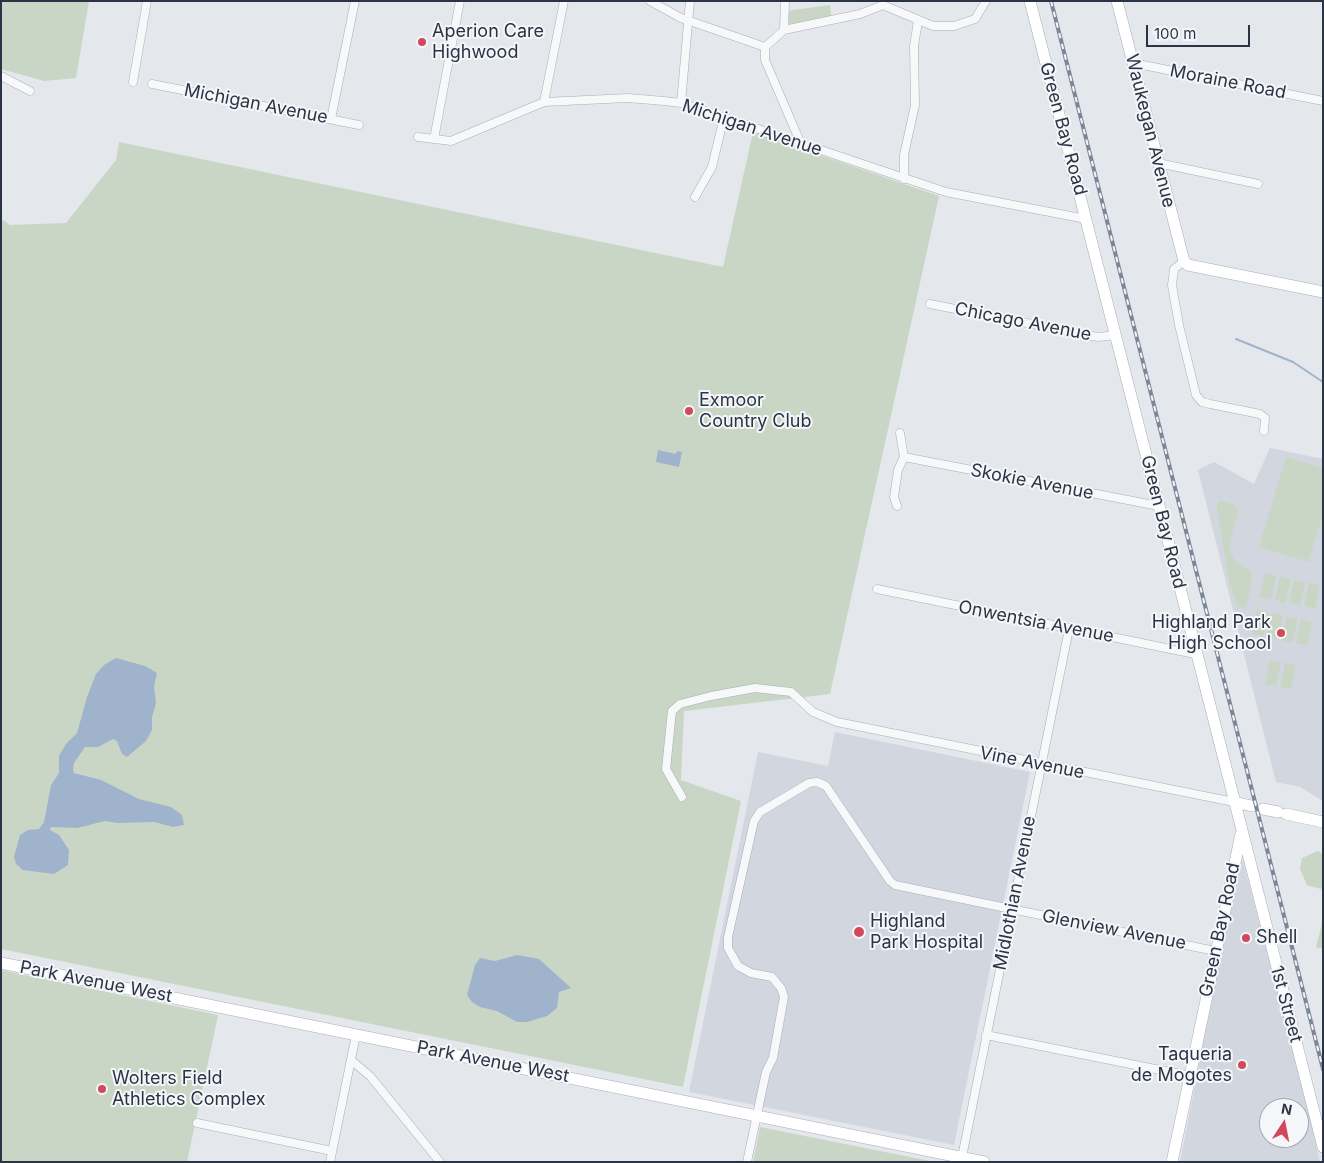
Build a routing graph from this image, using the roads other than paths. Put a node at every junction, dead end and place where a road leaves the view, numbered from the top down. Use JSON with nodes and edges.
{"nodes":[{"id":1,"x":147,"y":1,"type":"edge"},
{"id":2,"x":355,"y":1,"type":"edge"},
{"id":3,"x":460,"y":1,"type":"edge"},
{"id":4,"x":564,"y":1,"type":"edge"},
{"id":5,"x":650,"y":1,"type":"edge"},
{"id":6,"x":690,"y":1,"type":"edge"},
{"id":7,"x":785,"y":1,"type":"edge"},
{"id":8,"x":986,"y":1,"type":"edge"},
{"id":9,"x":1030,"y":1,"type":"edge"},
{"id":10,"x":1117,"y":1,"type":"edge"},
{"id":11,"x":882,"y":3,"type":"edge"},
{"id":12,"x":688,"y":20,"type":"junction"},
{"id":13,"x":918,"y":21,"type":"junction"},
{"id":14,"x":784,"y":30,"type":"junction"},
{"id":15,"x":765,"y":46,"type":"junction"},
{"id":16,"x":1133,"y":63,"type":"junction"},
{"id":17,"x":1,"y":76,"type":"edge"},
{"id":18,"x":133,"y":82,"type":"dead end"},
{"id":19,"x":152,"y":84,"type":"dead end"},
{"id":20,"x":30,"y":92,"type":"dead end"},
{"id":21,"x":1323,"y":101,"type":"edge"},
{"id":22,"x":544,"y":102,"type":"junction"},
{"id":23,"x":681,"y":103,"type":"junction"},
{"id":24,"x":724,"y":117,"type":"junction"},
{"id":25,"x":331,"y":119,"type":"junction"},
{"id":26,"x":359,"y":125,"type":"dead end"},
{"id":27,"x":418,"y":137,"type":"dead end"},
{"id":28,"x":434,"y":139,"type":"junction"},
{"id":29,"x":801,"y":144,"type":"junction"},
{"id":30,"x":1158,"y":163,"type":"junction"},
{"id":31,"x":904,"y":179,"type":"junction"},
{"id":32,"x":1258,"y":184,"type":"dead end"},
{"id":33,"x":695,"y":198,"type":"dead end"},
{"id":34,"x":1086,"y":219,"type":"junction"},
{"id":35,"x":1184,"y":261,"type":"junction"},
{"id":36,"x":1323,"y":292,"type":"edge"},
{"id":37,"x":930,"y":304,"type":"dead end"},
{"id":38,"x":1116,"y":335,"type":"junction"},
{"id":39,"x":1264,"y":431,"type":"dead end"},
{"id":40,"x":900,"y":434,"type":"dead end"},
{"id":41,"x":904,"y":457,"type":"junction"},
{"id":42,"x":897,"y":506,"type":"dead end"},
{"id":43,"x":1160,"y":506,"type":"junction"},
{"id":44,"x":877,"y":589,"type":"dead end"},
{"id":45,"x":1069,"y":629,"type":"junction"},
{"id":46,"x":1195,"y":654,"type":"junction"},
{"id":47,"x":1041,"y":765,"type":"junction"},
{"id":48,"x":682,"y":796,"type":"dead end"},
{"id":49,"x":1234,"y":802,"type":"junction"},
{"id":50,"x":1323,"y":822,"type":"edge"},
{"id":51,"x":1241,"y":833,"type":"junction"},
{"id":52,"x":1012,"y":910,"type":"junction"},
{"id":53,"x":1215,"y":951,"type":"junction"},
{"id":54,"x":1,"y":963,"type":"edge"},
{"id":55,"x":356,"y":1035,"type":"junction"},
{"id":56,"x":986,"y":1035,"type":"junction"},
{"id":57,"x":351,"y":1060,"type":"junction"},
{"id":58,"x":1190,"y":1076,"type":"junction"},
{"id":59,"x":757,"y":1116,"type":"junction"},
{"id":60,"x":197,"y":1124,"type":"dead end"},
{"id":61,"x":1323,"y":1147,"type":"edge"},
{"id":62,"x":332,"y":1151,"type":"junction"},
{"id":63,"x":962,"y":1157,"type":"junction"},
{"id":64,"x":330,"y":1162,"type":"edge"},
{"id":65,"x":441,"y":1162,"type":"edge"},
{"id":66,"x":747,"y":1162,"type":"edge"},
{"id":67,"x":984,"y":1162,"type":"edge"},
{"id":68,"x":1172,"y":1162,"type":"edge"}],
"edges":[{"from":1,"to":18,"type":"street"},
{"from":2,"to":25,"type":"street"},
{"from":3,"to":28,"type":"street"},
{"from":4,"to":22,"type":"street"},
{"from":5,"to":12,"type":"street"},
{"from":6,"to":12,"type":"street"},
{"from":7,"to":14,"type":"street"},
{"from":8,"to":13,"type":"street"},
{"from":9,"to":34,"type":"street","name":"Green Bay Road"},
{"from":10,"to":16,"type":"street","name":"Waukegan Avenue"},
{"from":11,"to":13,"type":"street"},
{"from":11,"to":14,"type":"street"},
{"from":12,"to":15,"type":"street"},
{"from":12,"to":23,"type":"street"},
{"from":13,"to":31,"type":"street"},
{"from":14,"to":15,"type":"street"},
{"from":15,"to":29,"type":"street"},
{"from":16,"to":21,"type":"street","name":"Moraine Road"},
{"from":16,"to":30,"type":"street","name":"Waukegan Avenue"},
{"from":17,"to":20,"type":"street"},
{"from":19,"to":25,"type":"street","name":"Michigan Avenue"},
{"from":22,"to":23,"type":"street","name":"Michigan Avenue"},
{"from":22,"to":28,"type":"street","name":"Michigan Avenue"},
{"from":23,"to":24,"type":"street","name":"Michigan Avenue"},
{"from":24,"to":29,"type":"street","name":"Michigan Avenue"},
{"from":24,"to":33,"type":"street"},
{"from":25,"to":26,"type":"street","name":"Michigan Avenue"},
{"from":27,"to":28,"type":"street","name":"Michigan Avenue"},
{"from":29,"to":31,"type":"street","name":"Michigan Avenue"},
{"from":30,"to":32,"type":"street"},
{"from":30,"to":35,"type":"street","name":"Waukegan Avenue"},
{"from":31,"to":34,"type":"street","name":"Michigan Avenue"},
{"from":34,"to":38,"type":"street","name":"Green Bay Road"},
{"from":35,"to":36,"type":"street"},
{"from":35,"to":39,"type":"street"},
{"from":37,"to":38,"type":"street","name":"Chicago Avenue"},
{"from":38,"to":43,"type":"street","name":"Green Bay Road"},
{"from":40,"to":41,"type":"street"},
{"from":41,"to":42,"type":"street"},
{"from":41,"to":43,"type":"street","name":"Skokie Avenue"},
{"from":43,"to":46,"type":"street","name":"Green Bay Road"},
{"from":44,"to":45,"type":"street","name":"Onwentsia Avenue"},
{"from":45,"to":46,"type":"street","name":"Onwentsia Avenue"},
{"from":45,"to":47,"type":"street","name":"Midlothian Avenue"},
{"from":46,"to":49,"type":"street","name":"Green Bay Road"},
{"from":47,"to":48,"type":"street","name":"Vine Avenue"},
{"from":47,"to":49,"type":"street","name":"Vine Avenue"},
{"from":47,"to":52,"type":"street","name":"Midlothian Avenue"},
{"from":49,"to":50,"type":"street","name":"Vine Avenue"},
{"from":49,"to":51,"type":"street","name":"Green Bay Road"},
{"from":51,"to":53,"type":"street","name":"Green Bay Road"},
{"from":51,"to":61,"type":"street","name":"1st Street"},
{"from":52,"to":53,"type":"street","name":"Glenview Avenue"},
{"from":52,"to":56,"type":"street","name":"Midlothian Avenue"},
{"from":52,"to":59,"type":"street","name":"Glenview Avenue"},
{"from":53,"to":58,"type":"street","name":"Green Bay Road"},
{"from":54,"to":55,"type":"street","name":"Park Avenue West"},
{"from":55,"to":57,"type":"street"},
{"from":55,"to":59,"type":"street","name":"Park Avenue West"},
{"from":56,"to":58,"type":"street"},
{"from":56,"to":63,"type":"street","name":"Midlothian Avenue"},
{"from":57,"to":62,"type":"street"},
{"from":57,"to":65,"type":"street"},
{"from":58,"to":68,"type":"street","name":"Green Bay Road"},
{"from":59,"to":63,"type":"street","name":"Park Avenue West"},
{"from":59,"to":66,"type":"street"},
{"from":60,"to":62,"type":"street"},
{"from":62,"to":64,"type":"street"},
{"from":63,"to":67,"type":"street","name":"Park Avenue West"}]}
